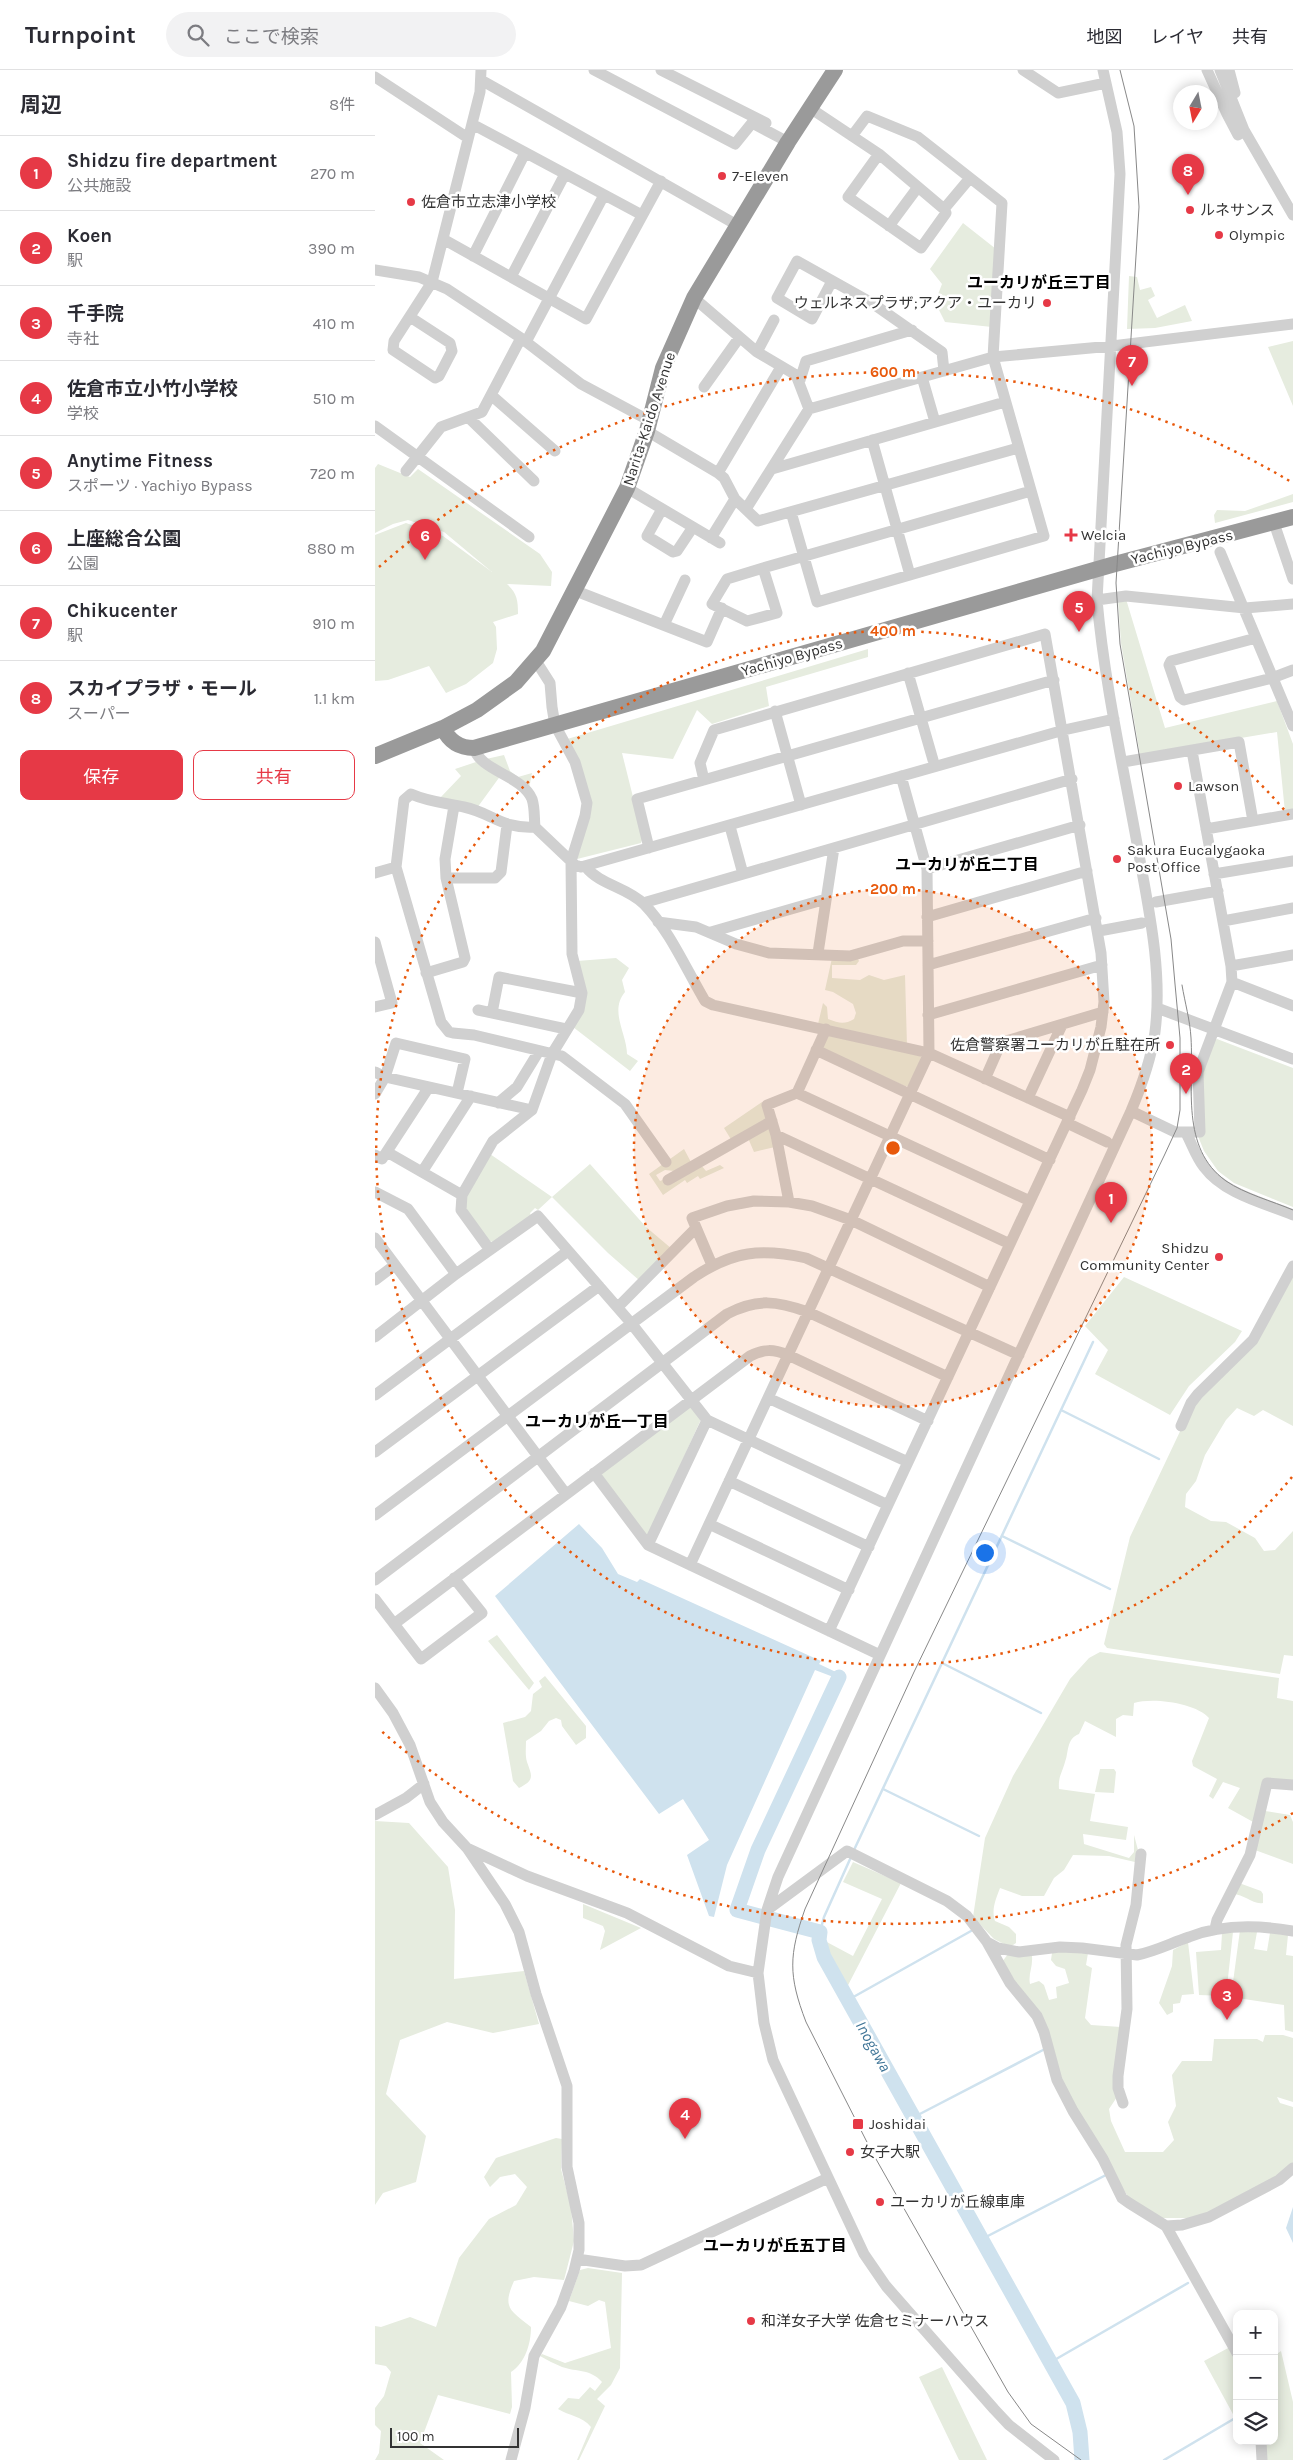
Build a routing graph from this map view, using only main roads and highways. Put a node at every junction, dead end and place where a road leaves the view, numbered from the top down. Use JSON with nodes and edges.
{"nodes":[{"id":1,"x":835,"y":70,"type":"edge"},
{"id":2,"x":1293,"y":517,"type":"edge"},
{"id":3,"x":443,"y":728,"type":"junction"},
{"id":4,"x":375,"y":756,"type":"edge"}],
"edges":[{"from":1,"to":3,"type":"highway","name":"Narita-Kaido Avenue"},
{"from":2,"to":3,"type":"highway","name":"Yachiyo Bypass"},
{"from":3,"to":4,"type":"highway","name":"Narita-Kaido Avenue"}]}
